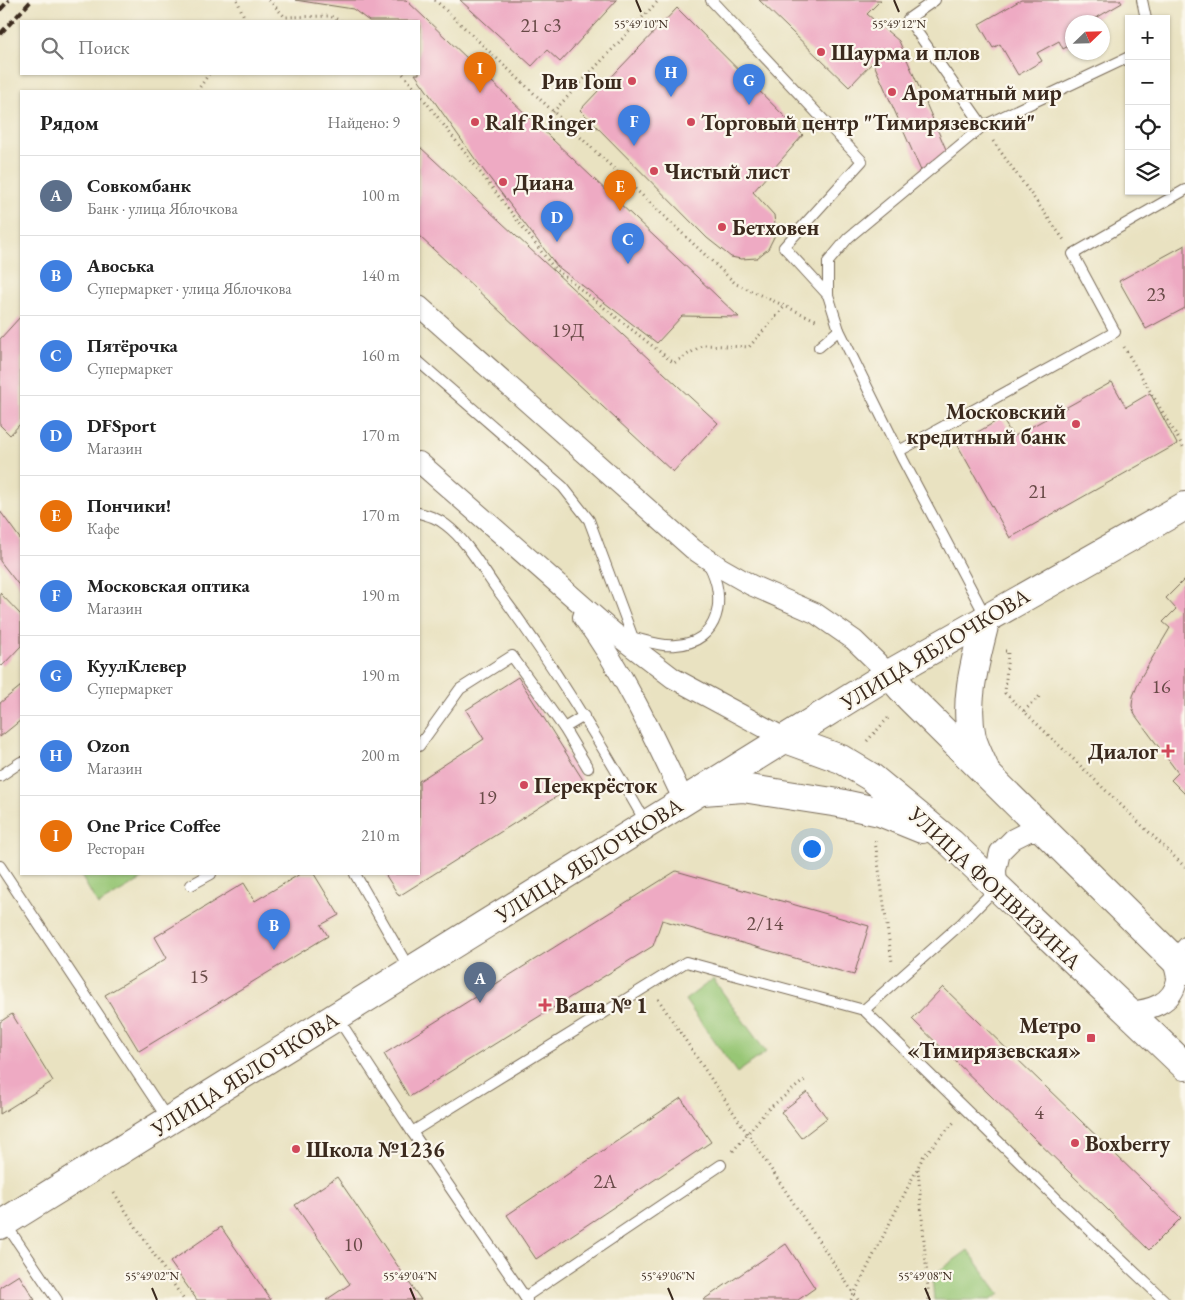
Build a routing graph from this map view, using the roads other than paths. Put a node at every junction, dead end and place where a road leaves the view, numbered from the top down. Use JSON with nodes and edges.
{"nodes":[{"id":1,"x":711,"y":0,"type":"edge"},
{"id":2,"x":935,"y":0,"type":"edge"},
{"id":3,"x":1142,"y":0,"type":"edge"},
{"id":4,"x":1145,"y":15,"type":"edge"},
{"id":5,"x":1125,"y":59,"type":"edge"},
{"id":6,"x":983,"y":126,"type":"junction"},
{"id":7,"x":1185,"y":190,"type":"edge"},
{"id":8,"x":828,"y":295,"type":"junction"},
{"id":9,"x":420,"y":307,"type":"edge"},
{"id":10,"x":839,"y":330,"type":"junction"},
{"id":11,"x":819,"y":347,"type":"dead end"},
{"id":12,"x":420,"y":363,"type":"edge"},
{"id":13,"x":899,"y":451,"type":"junction"},
{"id":14,"x":420,"y":463,"type":"edge"},
{"id":15,"x":1185,"y":506,"type":"edge"},
{"id":16,"x":420,"y":513,"type":"edge"},
{"id":17,"x":706,"y":558,"type":"junction"},
{"id":18,"x":560,"y":585,"type":"junction"},
{"id":19,"x":986,"y":618,"type":"junction"},
{"id":20,"x":624,"y":635,"type":"junction"},
{"id":21,"x":889,"y":674,"type":"junction"},
{"id":22,"x":584,"y":716,"type":"junction"},
{"id":23,"x":564,"y":728,"type":"junction"},
{"id":24,"x":786,"y":739,"type":"junction"},
{"id":25,"x":420,"y":745,"type":"edge"},
{"id":26,"x":20,"y":763,"type":"edge"},
{"id":27,"x":588,"y":768,"type":"dead end"},
{"id":28,"x":985,"y":771,"type":"junction"},
{"id":29,"x":0,"y":776,"type":"edge"},
{"id":30,"x":691,"y":796,"type":"junction"},
{"id":31,"x":647,"y":823,"type":"junction"},
{"id":32,"x":1046,"y":831,"type":"junction"},
{"id":33,"x":950,"y":843,"type":"junction"},
{"id":34,"x":0,"y":866,"type":"edge"},
{"id":35,"x":209,"y":875,"type":"edge"},
{"id":36,"x":356,"y":875,"type":"edge"},
{"id":37,"x":191,"y":886,"type":"dead end"},
{"id":38,"x":997,"y":887,"type":"junction"},
{"id":39,"x":1181,"y":956,"type":"edge"},
{"id":40,"x":411,"y":970,"type":"junction"},
{"id":41,"x":864,"y":1010,"type":"junction"},
{"id":42,"x":1128,"y":1012,"type":"junction"},
{"id":43,"x":337,"y":1017,"type":"junction"},
{"id":44,"x":1185,"y":1066,"type":"edge"},
{"id":45,"x":169,"y":1122,"type":"junction"},
{"id":46,"x":412,"y":1132,"type":"junction"},
{"id":47,"x":721,"y":1165,"type":"road end"},
{"id":48,"x":2,"y":1224,"type":"edge"},
{"id":49,"x":526,"y":1299,"type":"edge"},
{"id":50,"x":57,"y":1300,"type":"edge"},
{"id":51,"x":1164,"y":1300,"type":"edge"}],
"edges":[{"from":1,"to":8,"type":"lane"},
{"from":2,"to":6,"type":"lane"},
{"from":3,"to":4,"type":"lane"},
{"from":5,"to":6,"type":"lane"},
{"from":6,"to":8,"type":"lane"},
{"from":7,"to":13,"type":"lane"},
{"from":8,"to":10,"type":"lane"},
{"from":9,"to":17,"type":"street"},
{"from":10,"to":11,"type":"lane"},
{"from":10,"to":13,"type":"lane"},
{"from":12,"to":20,"type":"lane"},
{"from":13,"to":19,"type":"lane"},
{"from":14,"to":18,"type":"street"},
{"from":15,"to":19,"type":"street","name":"УЛИЦА ЯБЛОЧКОВА"},
{"from":16,"to":22,"type":"lane"},
{"from":17,"to":20,"type":"lane"},
{"from":17,"to":21,"type":"street"},
{"from":18,"to":20,"type":"street"},
{"from":18,"to":30,"type":"street"},
{"from":19,"to":21,"type":"street","name":"УЛИЦА ЯБЛОЧКОВА"},
{"from":19,"to":28,"type":"street"},
{"from":20,"to":24,"type":"street"},
{"from":21,"to":24,"type":"street","name":"УЛИЦА ЯБЛОЧКОВА"},
{"from":21,"to":28,"type":"street"},
{"from":22,"to":23,"type":"lane"},
{"from":22,"to":31,"type":"lane"},
{"from":23,"to":25,"type":"lane"},
{"from":23,"to":27,"type":"lane"},
{"from":24,"to":30,"type":"street","name":"УЛИЦА ЯБЛОЧКОВА"},
{"from":24,"to":33,"type":"street","name":"УЛИЦА ФОНВИЗИНА"},
{"from":26,"to":29,"type":"lane"},
{"from":28,"to":32,"type":"street"},
{"from":30,"to":31,"type":"street","name":"УЛИЦА ЯБЛОЧКОВА"},
{"from":30,"to":33,"type":"street"},
{"from":31,"to":40,"type":"street","name":"УЛИЦА ЯБЛОЧКОВА"},
{"from":32,"to":38,"type":"street"},
{"from":32,"to":39,"type":"street"},
{"from":33,"to":38,"type":"street","name":"УЛИЦА ФОНВИЗИНА"},
{"from":34,"to":45,"type":"lane"},
{"from":35,"to":37,"type":"lane"},
{"from":36,"to":40,"type":"lane"},
{"from":38,"to":41,"type":"lane"},
{"from":38,"to":42,"type":"street","name":"УЛИЦА ФОНВИЗИНА"},
{"from":39,"to":42,"type":"street"},
{"from":40,"to":43,"type":"street","name":"УЛИЦА ЯБЛОЧКОВА"},
{"from":41,"to":46,"type":"lane"},
{"from":41,"to":51,"type":"lane"},
{"from":42,"to":44,"type":"street","name":"УЛИЦА ФОНВИЗИНА"},
{"from":43,"to":45,"type":"street","name":"УЛИЦА ЯБЛОЧКОВА"},
{"from":43,"to":46,"type":"lane"},
{"from":45,"to":48,"type":"street","name":"УЛИЦА ЯБЛОЧКОВА"},
{"from":46,"to":49,"type":"lane"},
{"from":47,"to":49,"type":"lane"},
{"from":48,"to":50,"type":"lane"}]}
